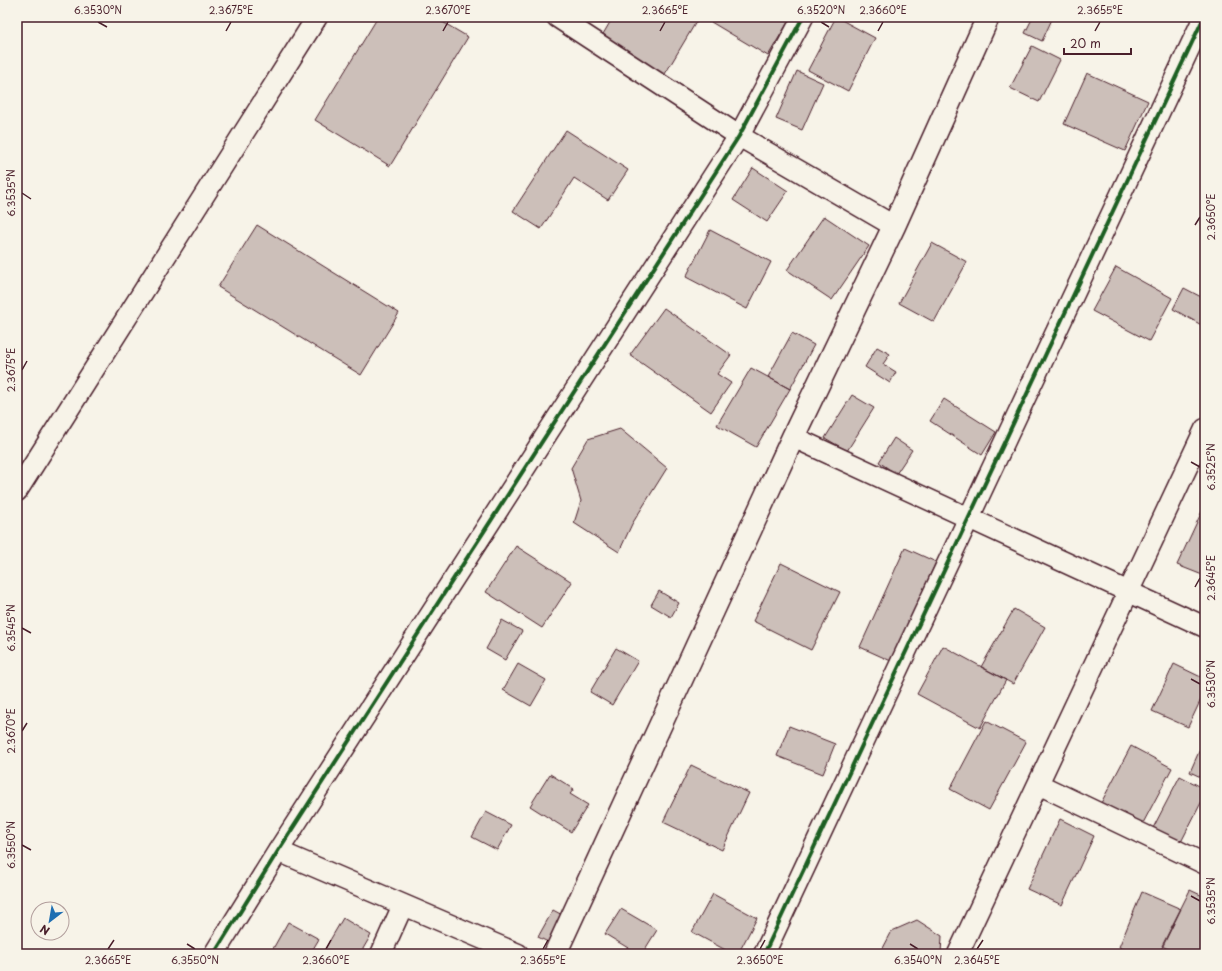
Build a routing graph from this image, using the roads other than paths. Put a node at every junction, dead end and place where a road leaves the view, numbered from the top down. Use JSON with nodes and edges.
{"nodes":[{"id":1,"x":317,"y":17,"type":"edge"},
{"id":2,"x":803,"y":17,"type":"edge"},
{"id":3,"x":988,"y":17,"type":"edge"},
{"id":4,"x":1204,"y":17,"type":"edge"},
{"id":5,"x":564,"y":19,"type":"edge"},
{"id":6,"x":739,"y":136,"type":"junction"},
{"id":7,"x":894,"y":226,"type":"junction"},
{"id":8,"x":1205,"y":429,"type":"edge"},
{"id":9,"x":793,"y":437,"type":"junction"},
{"id":10,"x":17,"y":491,"type":"edge"},
{"id":11,"x":968,"y":518,"type":"junction"},
{"id":12,"x":1128,"y":592,"type":"junction"},
{"id":13,"x":1205,"y":627,"type":"edge"},
{"id":14,"x":1038,"y":784,"type":"junction"},
{"id":15,"x":278,"y":851,"type":"junction"},
{"id":16,"x":1205,"y":864,"type":"edge"},
{"id":17,"x":403,"y":905,"type":"junction"},
{"id":18,"x":214,"y":954,"type":"edge"},
{"id":19,"x":381,"y":954,"type":"edge"},
{"id":20,"x":518,"y":954,"type":"edge"},
{"id":21,"x":555,"y":954,"type":"edge"},
{"id":22,"x":764,"y":954,"type":"edge"},
{"id":23,"x":958,"y":954,"type":"edge"}],
"edges":[{"from":1,"to":10,"type":"street"},
{"from":2,"to":6,"type":"street"},
{"from":3,"to":7,"type":"main road"},
{"from":4,"to":11,"type":"street"},
{"from":5,"to":6,"type":"street"},
{"from":6,"to":7,"type":"street"},
{"from":6,"to":15,"type":"street"},
{"from":7,"to":9,"type":"main road"},
{"from":8,"to":12,"type":"street"},
{"from":9,"to":11,"type":"street"},
{"from":9,"to":21,"type":"main road"},
{"from":11,"to":12,"type":"street"},
{"from":11,"to":22,"type":"street"},
{"from":12,"to":13,"type":"street"},
{"from":12,"to":14,"type":"street"},
{"from":14,"to":16,"type":"street"},
{"from":14,"to":23,"type":"street"},
{"from":15,"to":17,"type":"street"},
{"from":15,"to":18,"type":"street"},
{"from":17,"to":19,"type":"street"},
{"from":17,"to":20,"type":"street"}]}
